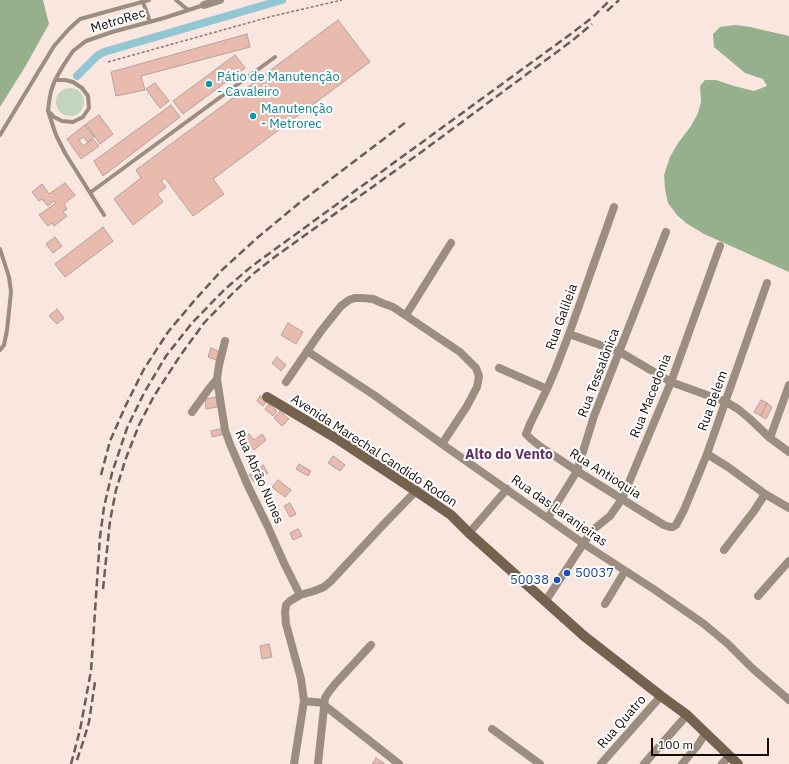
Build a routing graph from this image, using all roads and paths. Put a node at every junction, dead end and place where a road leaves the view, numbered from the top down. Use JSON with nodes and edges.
{"nodes":[{"id":1,"x":149,"y":0,"type":"edge"},
{"id":2,"x":176,"y":0,"type":"edge"},
{"id":3,"x":220,"y":0,"type":"edge"},
{"id":4,"x":342,"y":0,"type":"edge"},
{"id":5,"x":143,"y":2,"type":"junction"},
{"id":6,"x":204,"y":5,"type":"joint"},
{"id":7,"x":188,"y":10,"type":"junction"},
{"id":8,"x":150,"y":22,"type":"junction"},
{"id":9,"x":276,"y":57,"type":"dead end"},
{"id":10,"x":108,"y":62,"type":"dead end"},
{"id":11,"x":55,"y":80,"type":"junction"},
{"id":12,"x":48,"y":111,"type":"junction"},
{"id":13,"x":0,"y":135,"type":"edge"},
{"id":14,"x":91,"y":192,"type":"junction"},
{"id":15,"x":614,"y":207,"type":"dead end"},
{"id":16,"x":104,"y":215,"type":"dead end"},
{"id":17,"x":666,"y":232,"type":"dead end"},
{"id":18,"x":451,"y":243,"type":"dead end"},
{"id":19,"x":720,"y":246,"type":"dead end"},
{"id":20,"x":0,"y":249,"type":"edge"},
{"id":21,"x":767,"y":283,"type":"dead end"},
{"id":22,"x":406,"y":315,"type":"junction"},
{"id":23,"x":569,"y":334,"type":"junction"},
{"id":24,"x":225,"y":341,"type":"dead end"},
{"id":25,"x":0,"y":350,"type":"edge"},
{"id":26,"x":307,"y":351,"type":"junction"},
{"id":27,"x":620,"y":352,"type":"junction"},
{"id":28,"x":500,"y":368,"type":"dead end"},
{"id":29,"x":217,"y":379,"type":"junction"},
{"id":30,"x":286,"y":382,"type":"dead end"},
{"id":31,"x":671,"y":382,"type":"junction"},
{"id":32,"x":789,"y":385,"type":"edge"},
{"id":33,"x":547,"y":389,"type":"junction"},
{"id":34,"x":267,"y":397,"type":"dead end"},
{"id":35,"x":726,"y":402,"type":"junction"},
{"id":36,"x":192,"y":412,"type":"dead end"},
{"id":37,"x":526,"y":434,"type":"joint"},
{"id":38,"x":770,"y":438,"type":"junction"},
{"id":39,"x":442,"y":444,"type":"junction"},
{"id":40,"x":789,"y":452,"type":"edge"},
{"id":41,"x":707,"y":454,"type":"junction"},
{"id":42,"x":577,"y":471,"type":"junction"},
{"id":43,"x":507,"y":489,"type":"junction"},
{"id":44,"x":416,"y":491,"type":"junction"},
{"id":45,"x":766,"y":494,"type":"junction"},
{"id":46,"x":622,"y":499,"type":"junction"},
{"id":47,"x":789,"y":508,"type":"edge"},
{"id":48,"x":548,"y":518,"type":"junction"},
{"id":49,"x":676,"y":525,"type":"joint"},
{"id":50,"x":469,"y":533,"type":"junction"},
{"id":51,"x":584,"y":544,"type":"junction"},
{"id":52,"x":724,"y":550,"type":"dead end"},
{"id":53,"x":789,"y":561,"type":"edge"},
{"id":54,"x":625,"y":571,"type":"junction"},
{"id":55,"x":300,"y":595,"type":"junction"},
{"id":56,"x":758,"y":596,"type":"dead end"},
{"id":57,"x":545,"y":602,"type":"junction"},
{"id":58,"x":604,"y":604,"type":"dead end"},
{"id":59,"x":371,"y":645,"type":"dead end"},
{"id":60,"x":661,"y":696,"type":"junction"},
{"id":61,"x":789,"y":700,"type":"edge"},
{"id":62,"x":304,"y":701,"type":"junction"},
{"id":63,"x":324,"y":704,"type":"junction"},
{"id":64,"x":687,"y":714,"type":"junction"},
{"id":65,"x":492,"y":729,"type":"dead end"},
{"id":66,"x":705,"y":732,"type":"junction"},
{"id":67,"x":726,"y":760,"type":"edge"},
{"id":68,"x":294,"y":764,"type":"edge"},
{"id":69,"x":318,"y":764,"type":"edge"},
{"id":70,"x":400,"y":764,"type":"edge"},
{"id":71,"x":540,"y":764,"type":"edge"},
{"id":72,"x":601,"y":764,"type":"edge"},
{"id":73,"x":644,"y":764,"type":"edge"},
{"id":74,"x":682,"y":764,"type":"edge"},
{"id":75,"x":738,"y":764,"type":"edge"}],
"edges":[{"from":1,"to":5,"type":"lane"},
{"from":2,"to":7,"type":"lane"},
{"from":3,"to":6,"type":"street"},
{"from":4,"to":10,"type":"path"},
{"from":5,"to":8,"type":"lane"},
{"from":5,"to":13,"type":"lane"},
{"from":6,"to":7,"type":"lane","name":"MetroRec"},
{"from":7,"to":8,"type":"lane","name":"MetroRec"},
{"from":8,"to":11,"type":"lane","name":"MetroRec"},
{"from":9,"to":14,"type":"lane"},
{"from":11,"to":12,"type":"lane","name":"MetroRec"},
{"from":11,"to":12,"type":"lane"},
{"from":12,"to":14,"type":"lane","name":"MetroRec"},
{"from":14,"to":16,"type":"lane","name":"MetroRec"},
{"from":15,"to":23,"type":"street","name":"Rua Galileia"},
{"from":17,"to":27,"type":"street","name":"Rua Tessalônica"},
{"from":18,"to":22,"type":"street"},
{"from":19,"to":31,"type":"street","name":"Rua Macedonia"},
{"from":20,"to":25,"type":"lane"},
{"from":21,"to":35,"type":"street","name":"Rua Belem"},
{"from":22,"to":26,"type":"street"},
{"from":22,"to":39,"type":"street"},
{"from":23,"to":27,"type":"street"},
{"from":23,"to":33,"type":"street","name":"Rua Galileia"},
{"from":24,"to":29,"type":"street","name":"Rua Abrão Nunes"},
{"from":26,"to":30,"type":"street"},
{"from":26,"to":39,"type":"street","name":"Rua das Laranjeiras"},
{"from":27,"to":31,"type":"street"},
{"from":27,"to":42,"type":"street","name":"Rua Tessalônica"},
{"from":28,"to":33,"type":"street"},
{"from":29,"to":36,"type":"street"},
{"from":29,"to":55,"type":"street","name":"Rua Abrão Nunes"},
{"from":31,"to":35,"type":"street"},
{"from":31,"to":46,"type":"street","name":"Rua Macedonia"},
{"from":32,"to":38,"type":"street"},
{"from":33,"to":37,"type":"street","name":"Rua Galileia"},
{"from":34,"to":44,"type":"street","name":"Avenida Marechal Candido Rodon"},
{"from":35,"to":38,"type":"street"},
{"from":35,"to":41,"type":"street","name":"Rua Belem"},
{"from":37,"to":42,"type":"street","name":"Rua Antioquia"},
{"from":38,"to":40,"type":"street"},
{"from":39,"to":43,"type":"street","name":"Rua das Laranjeiras"},
{"from":41,"to":45,"type":"street"},
{"from":41,"to":49,"type":"street","name":"Rua Belem"},
{"from":42,"to":46,"type":"street","name":"Rua Antioquia"},
{"from":42,"to":48,"type":"street","name":"Rua Tessalônica"},
{"from":43,"to":48,"type":"street","name":"Rua das Laranjeiras"},
{"from":43,"to":50,"type":"street"},
{"from":44,"to":50,"type":"street","name":"Avenida Marechal Candido Rodon"},
{"from":44,"to":55,"type":"street"},
{"from":45,"to":47,"type":"street"},
{"from":45,"to":52,"type":"street"},
{"from":46,"to":49,"type":"street","name":"Rua Antioquia"},
{"from":46,"to":51,"type":"street","name":"Rua Macedonia"},
{"from":48,"to":51,"type":"street","name":"Rua das Laranjeiras"},
{"from":50,"to":57,"type":"street","name":"Avenida Marechal Candido Rodon"},
{"from":51,"to":54,"type":"street","name":"Rua das Laranjeiras"},
{"from":51,"to":57,"type":"street","name":"Rua Macedonia"},
{"from":53,"to":56,"type":"street"},
{"from":54,"to":58,"type":"street"},
{"from":54,"to":61,"type":"street","name":"Rua das Laranjeiras"},
{"from":55,"to":62,"type":"street"},
{"from":57,"to":60,"type":"street","name":"Avenida Marechal Candido Rodon"},
{"from":59,"to":63,"type":"street"},
{"from":60,"to":64,"type":"street","name":"Avenida Marechal Candido Rodon"},
{"from":60,"to":72,"type":"street","name":"Rua Quatro"},
{"from":62,"to":63,"type":"street"},
{"from":62,"to":68,"type":"street"},
{"from":63,"to":69,"type":"street"},
{"from":63,"to":70,"type":"street"},
{"from":64,"to":66,"type":"street","name":"Avenida Marechal Candido Rodon"},
{"from":64,"to":73,"type":"street"},
{"from":65,"to":71,"type":"street"},
{"from":66,"to":67,"type":"street","name":"Avenida Marechal Candido Rodon"},
{"from":66,"to":74,"type":"street"},
{"from":67,"to":75,"type":"street","name":"Avenida Marechal Candido Rodon"}]}
